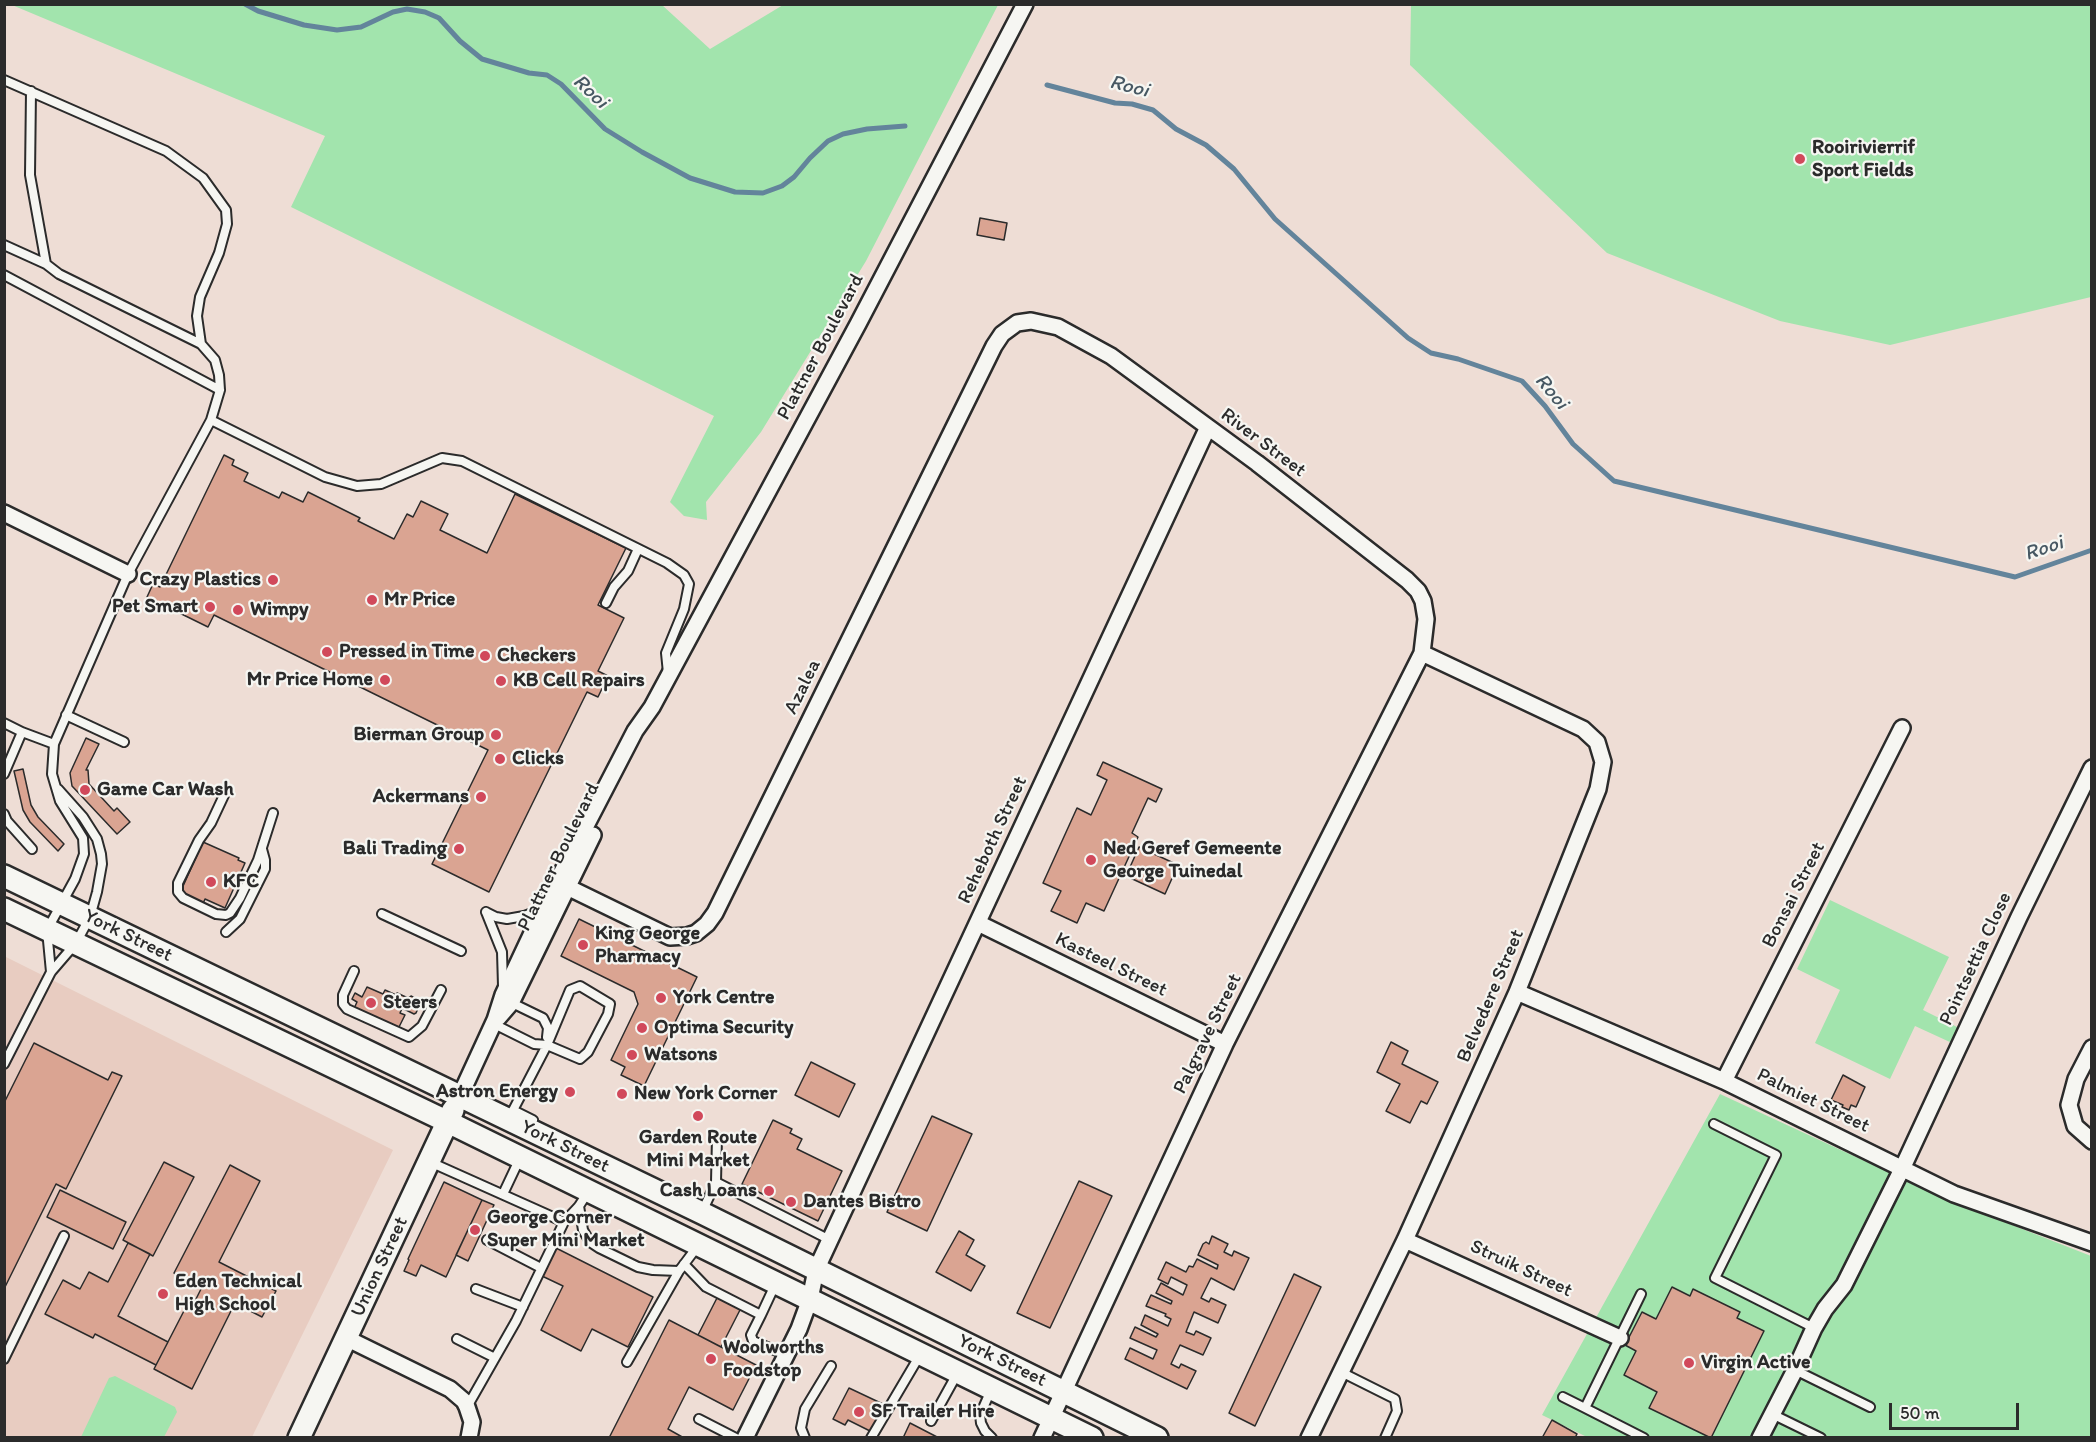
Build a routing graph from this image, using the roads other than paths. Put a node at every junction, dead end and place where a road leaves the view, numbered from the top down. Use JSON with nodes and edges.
{"nodes":[{"id":1,"x":1025,"y":4,"type":"edge"},
{"id":2,"x":4,"y":80,"type":"edge"},
{"id":3,"x":31,"y":91,"type":"junction"},
{"id":4,"x":4,"y":245,"type":"edge"},
{"id":5,"x":46,"y":264,"type":"junction"},
{"id":6,"x":4,"y":275,"type":"edge"},
{"id":7,"x":1017,"y":324,"type":"joint"},
{"id":8,"x":201,"y":344,"type":"junction"},
{"id":9,"x":220,"y":390,"type":"junction"},
{"id":10,"x":211,"y":420,"type":"junction"},
{"id":11,"x":1208,"y":427,"type":"junction"},
{"id":12,"x":4,"y":513,"type":"edge"},
{"id":13,"x":638,"y":549,"type":"junction"},
{"id":14,"x":128,"y":574,"type":"junction"},
{"id":15,"x":606,"y":603,"type":"dead end"},
{"id":16,"x":1422,"y":653,"type":"junction"},
{"id":17,"x":668,"y":675,"type":"junction"},
{"id":18,"x":66,"y":715,"type":"junction"},
{"id":19,"x":4,"y":723,"type":"edge"},
{"id":20,"x":1902,"y":728,"type":"dead end"},
{"id":21,"x":22,"y":732,"type":"junction"},
{"id":22,"x":124,"y":742,"type":"dead end"},
{"id":23,"x":54,"y":744,"type":"junction"},
{"id":24,"x":2091,"y":768,"type":"edge"},
{"id":25,"x":4,"y":774,"type":"edge"},
{"id":26,"x":57,"y":788,"type":"junction"},
{"id":27,"x":226,"y":791,"type":"dead end"},
{"id":28,"x":273,"y":813,"type":"dead end"},
{"id":29,"x":4,"y":814,"type":"edge"},
{"id":30,"x":262,"y":848,"type":"junction"},
{"id":31,"x":32,"y":849,"type":"dead end"},
{"id":32,"x":4,"y":876,"type":"edge"},
{"id":33,"x":562,"y":884,"type":"junction"},
{"id":34,"x":60,"y":903,"type":"junction"},
{"id":35,"x":544,"y":907,"type":"junction"},
{"id":36,"x":4,"y":909,"type":"edge"},
{"id":37,"x":382,"y":914,"type":"dead end"},
{"id":38,"x":90,"y":917,"type":"junction"},
{"id":39,"x":978,"y":923,"type":"junction"},
{"id":40,"x":47,"y":930,"type":"junction"},
{"id":41,"x":226,"y":933,"type":"dead end"},
{"id":42,"x":76,"y":943,"type":"junction"},
{"id":43,"x":461,"y":951,"type":"dead end"},
{"id":44,"x":354,"y":971,"type":"dead end"},
{"id":45,"x":51,"y":972,"type":"junction"},
{"id":46,"x":441,"y":990,"type":"dead end"},
{"id":47,"x":1517,"y":992,"type":"junction"},
{"id":48,"x":505,"y":998,"type":"junction"},
{"id":49,"x":564,"y":1006,"type":"junction"},
{"id":50,"x":543,"y":1018,"type":"junction"},
{"id":51,"x":495,"y":1022,"type":"junction"},
{"id":52,"x":1225,"y":1044,"type":"junction"},
{"id":53,"x":547,"y":1045,"type":"junction"},
{"id":54,"x":2091,"y":1048,"type":"edge"},
{"id":55,"x":4,"y":1064,"type":"edge"},
{"id":56,"x":1724,"y":1081,"type":"junction"},
{"id":57,"x":460,"y":1096,"type":"junction"},
{"id":58,"x":511,"y":1115,"type":"junction"},
{"id":59,"x":448,"y":1122,"type":"junction"},
{"id":60,"x":540,"y":1124,"type":"dead end"},
{"id":61,"x":1713,"y":1124,"type":"dead end"},
{"id":62,"x":717,"y":1137,"type":"dead end"},
{"id":63,"x":2091,"y":1141,"type":"edge"},
{"id":64,"x":521,"y":1157,"type":"junction"},
{"id":65,"x":429,"y":1162,"type":"junction"},
{"id":66,"x":1902,"y":1169,"type":"junction"},
{"id":67,"x":717,"y":1182,"type":"junction"},
{"id":68,"x":503,"y":1194,"type":"junction"},
{"id":69,"x":584,"y":1198,"type":"junction"},
{"id":70,"x":702,"y":1213,"type":"junction"},
{"id":71,"x":564,"y":1222,"type":"junction"},
{"id":72,"x":64,"y":1236,"type":"dead end"},
{"id":73,"x":487,"y":1240,"type":"dead end"},
{"id":74,"x":830,"y":1240,"type":"junction"},
{"id":75,"x":1405,"y":1240,"type":"junction"},
{"id":76,"x":2091,"y":1243,"type":"edge"},
{"id":77,"x":698,"y":1244,"type":"junction"},
{"id":78,"x":681,"y":1267,"type":"junction"},
{"id":79,"x":541,"y":1268,"type":"junction"},
{"id":80,"x":816,"y":1270,"type":"junction"},
{"id":81,"x":776,"y":1283,"type":"junction"},
{"id":82,"x":476,"y":1289,"type":"dead end"},
{"id":83,"x":1641,"y":1294,"type":"dead end"},
{"id":84,"x":810,"y":1299,"type":"junction"},
{"id":85,"x":523,"y":1307,"type":"junction"},
{"id":86,"x":761,"y":1315,"type":"junction"},
{"id":87,"x":1814,"y":1328,"type":"junction"},
{"id":88,"x":346,"y":1338,"type":"junction"},
{"id":89,"x":1620,"y":1338,"type":"junction"},
{"id":90,"x":457,"y":1339,"type":"dead end"},
{"id":91,"x":921,"y":1354,"type":"junction"},
{"id":92,"x":786,"y":1355,"type":"junction"},
{"id":93,"x":495,"y":1358,"type":"junction"},
{"id":94,"x":4,"y":1359,"type":"edge"},
{"id":95,"x":627,"y":1362,"type":"dead end"},
{"id":96,"x":831,"y":1366,"type":"dead end"},
{"id":97,"x":1795,"y":1370,"type":"junction"},
{"id":98,"x":958,"y":1372,"type":"junction"},
{"id":99,"x":1341,"y":1372,"type":"junction"},
{"id":100,"x":992,"y":1389,"type":"junction"},
{"id":101,"x":1064,"y":1392,"type":"junction"},
{"id":102,"x":1563,"y":1397,"type":"dead end"},
{"id":103,"x":467,"y":1407,"type":"junction"},
{"id":104,"x":1870,"y":1407,"type":"dead end"},
{"id":105,"x":1585,"y":1408,"type":"junction"},
{"id":106,"x":1772,"y":1414,"type":"junction"},
{"id":107,"x":1052,"y":1418,"type":"junction"},
{"id":108,"x":699,"y":1419,"type":"dead end"},
{"id":109,"x":931,"y":1421,"type":"dead end"},
{"id":110,"x":298,"y":1437,"type":"edge"},
{"id":111,"x":469,"y":1437,"type":"edge"},
{"id":112,"x":736,"y":1437,"type":"edge"},
{"id":113,"x":745,"y":1437,"type":"edge"},
{"id":114,"x":805,"y":1437,"type":"edge"},
{"id":115,"x":871,"y":1437,"type":"edge"},
{"id":116,"x":992,"y":1437,"type":"edge"},
{"id":117,"x":1042,"y":1437,"type":"edge"},
{"id":118,"x":1092,"y":1437,"type":"edge"},
{"id":119,"x":1157,"y":1437,"type":"edge"},
{"id":120,"x":1309,"y":1437,"type":"edge"},
{"id":121,"x":1384,"y":1437,"type":"edge"},
{"id":122,"x":1644,"y":1437,"type":"edge"},
{"id":123,"x":1760,"y":1437,"type":"edge"},
{"id":124,"x":1821,"y":1437,"type":"edge"}],
"edges":[{"from":1,"to":17,"type":"street","name":"Plattner Boulevard"},
{"from":2,"to":3,"type":"lane"},
{"from":3,"to":5,"type":"lane"},
{"from":3,"to":8,"type":"lane"},
{"from":4,"to":5,"type":"lane"},
{"from":5,"to":8,"type":"lane"},
{"from":6,"to":9,"type":"lane"},
{"from":7,"to":11,"type":"street","name":"River Street"},
{"from":7,"to":33,"type":"street","name":"Azalea"},
{"from":8,"to":9,"type":"lane"},
{"from":9,"to":10,"type":"lane"},
{"from":10,"to":13,"type":"lane"},
{"from":10,"to":14,"type":"lane"},
{"from":11,"to":16,"type":"street","name":"River Street"},
{"from":11,"to":39,"type":"street","name":"Reheboth Street"},
{"from":12,"to":14,"type":"street"},
{"from":13,"to":15,"type":"lane"},
{"from":13,"to":17,"type":"lane"},
{"from":14,"to":18,"type":"lane"},
{"from":16,"to":47,"type":"street","name":"Belvedere Street"},
{"from":16,"to":52,"type":"street","name":"Palgrave Street"},
{"from":17,"to":33,"type":"street","name":"Plattner Boulevard"},
{"from":18,"to":22,"type":"lane"},
{"from":18,"to":23,"type":"lane"},
{"from":19,"to":21,"type":"lane"},
{"from":20,"to":56,"type":"street","name":"Bonsai Street"},
{"from":21,"to":23,"type":"lane"},
{"from":21,"to":25,"type":"lane"},
{"from":23,"to":26,"type":"lane"},
{"from":24,"to":66,"type":"street","name":"Pointsettia Close"},
{"from":26,"to":34,"type":"lane"},
{"from":26,"to":38,"type":"lane"},
{"from":27,"to":30,"type":"lane"},
{"from":28,"to":30,"type":"lane"},
{"from":29,"to":31,"type":"lane"},
{"from":30,"to":41,"type":"lane"},
{"from":32,"to":34,"type":"main road","name":"York Street"},
{"from":33,"to":35,"type":"street","name":"Plattner Boulevard"},
{"from":33,"to":48,"type":"street","name":"Plattner Boulevard"},
{"from":34,"to":38,"type":"main road","name":"York Street"},
{"from":34,"to":40,"type":"lane"},
{"from":35,"to":48,"type":"street","name":"Plattner Boulevard"},
{"from":35,"to":48,"type":"lane"},
{"from":36,"to":40,"type":"main road","name":"York Street"},
{"from":37,"to":43,"type":"lane"},
{"from":38,"to":42,"type":"lane"},
{"from":38,"to":57,"type":"main road","name":"York Street"},
{"from":39,"to":52,"type":"street","name":"Kasteel Street"},
{"from":39,"to":74,"type":"street","name":"Reheboth Street"},
{"from":40,"to":42,"type":"main road","name":"York Street"},
{"from":40,"to":45,"type":"lane"},
{"from":42,"to":45,"type":"lane"},
{"from":42,"to":59,"type":"main road","name":"York Street"},
{"from":44,"to":46,"type":"lane"},
{"from":45,"to":55,"type":"lane"},
{"from":47,"to":56,"type":"street","name":"Palmiet Street"},
{"from":47,"to":75,"type":"street","name":"Belvedere Street"},
{"from":48,"to":50,"type":"lane"},
{"from":48,"to":51,"type":"street","name":"Plattner Boulevard"},
{"from":49,"to":50,"type":"lane"},
{"from":49,"to":53,"type":"lane"},
{"from":49,"to":53,"type":"lane"},
{"from":50,"to":53,"type":"lane"},
{"from":51,"to":53,"type":"lane"},
{"from":51,"to":57,"type":"street","name":"Plattner Boulevard"},
{"from":52,"to":101,"type":"street","name":"Palgrave Street"},
{"from":53,"to":58,"type":"lane"},
{"from":54,"to":63,"type":"street"},
{"from":56,"to":66,"type":"street","name":"Palmiet Street"},
{"from":57,"to":58,"type":"main road","name":"York Street"},
{"from":57,"to":59,"type":"main road","name":"Union Street"},
{"from":58,"to":60,"type":"lane"},
{"from":58,"to":70,"type":"main road","name":"York Street"},
{"from":59,"to":64,"type":"main road","name":"York Street"},
{"from":59,"to":65,"type":"main road","name":"Union Street"},
{"from":61,"to":87,"type":"lane"},
{"from":62,"to":67,"type":"lane"},
{"from":64,"to":68,"type":"lane"},
{"from":64,"to":69,"type":"main road","name":"York Street"},
{"from":65,"to":68,"type":"lane"},
{"from":65,"to":88,"type":"main road","name":"Union Street"},
{"from":66,"to":76,"type":"street","name":"Palmiet Street"},
{"from":66,"to":87,"type":"street","name":"Pointsettia Close"},
{"from":67,"to":70,"type":"lane"},
{"from":67,"to":74,"type":"lane"},
{"from":68,"to":71,"type":"lane"},
{"from":69,"to":71,"type":"lane"},
{"from":69,"to":77,"type":"main road","name":"York Street"},
{"from":69,"to":78,"type":"lane"},
{"from":70,"to":80,"type":"main road","name":"York Street"},
{"from":71,"to":79,"type":"lane"},
{"from":72,"to":94,"type":"lane"},
{"from":73,"to":79,"type":"lane"},
{"from":74,"to":80,"type":"street","name":"Reheboth Street"},
{"from":75,"to":89,"type":"street","name":"Struik Street"},
{"from":75,"to":99,"type":"street","name":"Belvedere Street"},
{"from":77,"to":78,"type":"lane"},
{"from":77,"to":81,"type":"main road","name":"York Street"},
{"from":78,"to":86,"type":"lane"},
{"from":78,"to":95,"type":"lane"},
{"from":79,"to":85,"type":"lane"},
{"from":80,"to":84,"type":"street","name":"Reheboth Street"},
{"from":80,"to":101,"type":"main road","name":"York Street"},
{"from":81,"to":84,"type":"main road","name":"York Street"},
{"from":81,"to":86,"type":"lane"},
{"from":82,"to":85,"type":"lane"},
{"from":83,"to":89,"type":"lane"},
{"from":84,"to":91,"type":"main road","name":"York Street"},
{"from":84,"to":92,"type":"street","name":"Reheboth Street"},
{"from":85,"to":93,"type":"lane"},
{"from":86,"to":92,"type":"lane"},
{"from":87,"to":97,"type":"street","name":"Pointsettia Close"},
{"from":88,"to":103,"type":"street"},
{"from":88,"to":110,"type":"main road","name":"Union Street"},
{"from":89,"to":105,"type":"lane"},
{"from":90,"to":93,"type":"lane"},
{"from":91,"to":98,"type":"main road","name":"York Street"},
{"from":91,"to":115,"type":"lane"},
{"from":92,"to":113,"type":"street","name":"Reheboth Street"},
{"from":93,"to":103,"type":"lane"},
{"from":96,"to":114,"type":"lane"},
{"from":97,"to":104,"type":"lane"},
{"from":97,"to":106,"type":"street","name":"Pointsettia Close"},
{"from":98,"to":100,"type":"main road","name":"York Street"},
{"from":98,"to":109,"type":"lane"},
{"from":99,"to":120,"type":"street","name":"Belvedere Street"},
{"from":99,"to":121,"type":"lane"},
{"from":100,"to":107,"type":"main road","name":"York Street"},
{"from":100,"to":116,"type":"lane"},
{"from":101,"to":107,"type":"street","name":"Palgrave Street"},
{"from":101,"to":119,"type":"main road","name":"York Street"},
{"from":102,"to":105,"type":"lane"},
{"from":103,"to":111,"type":"street"},
{"from":105,"to":122,"type":"lane"},
{"from":106,"to":123,"type":"street","name":"Pointsettia Close"},
{"from":106,"to":124,"type":"lane"},
{"from":107,"to":117,"type":"street","name":"Palgrave Street"},
{"from":107,"to":118,"type":"main road","name":"York Street"},
{"from":108,"to":112,"type":"lane"}]}
